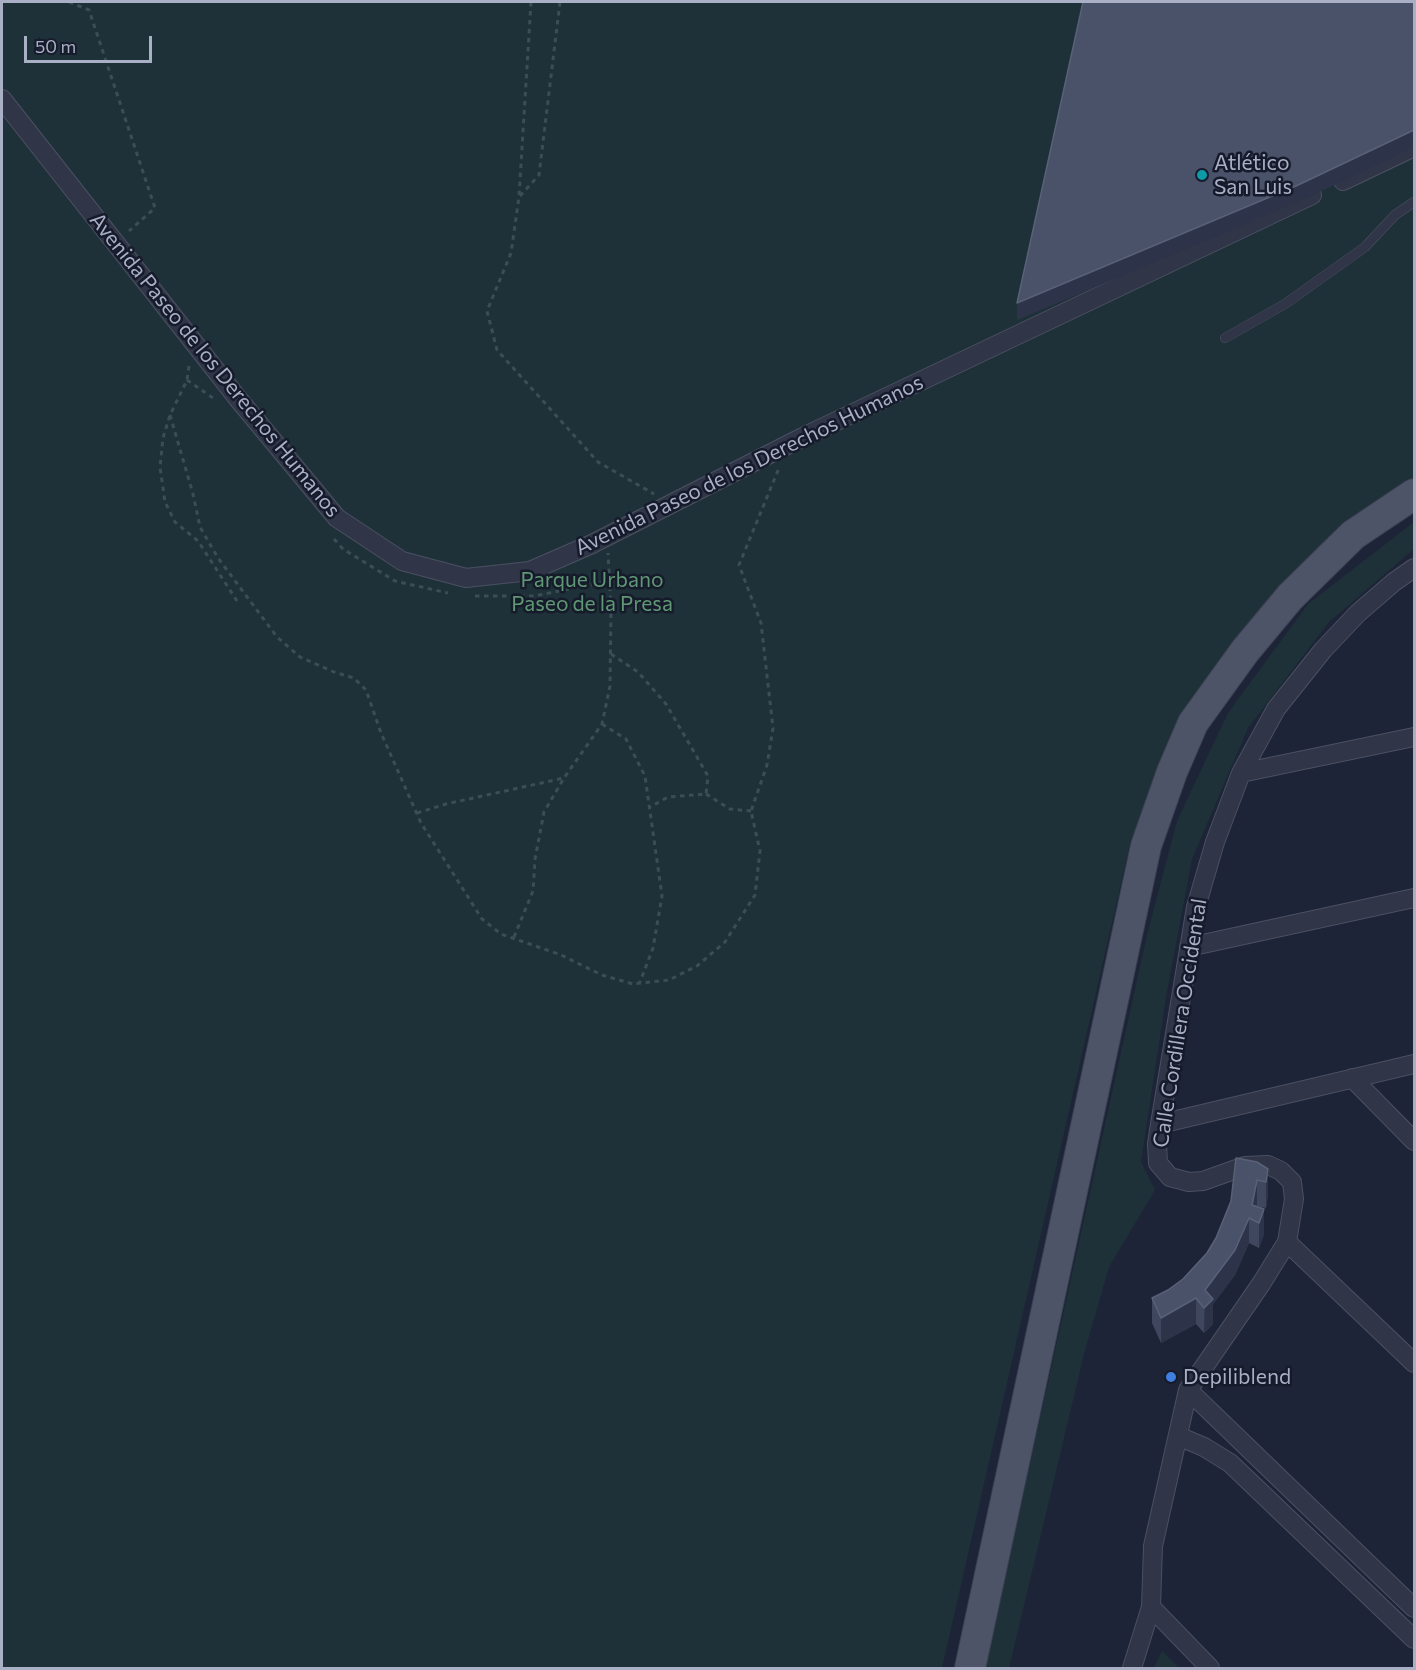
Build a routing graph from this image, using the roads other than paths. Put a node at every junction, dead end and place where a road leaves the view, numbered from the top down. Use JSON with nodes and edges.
{"nodes":[{"id":1,"x":2,"y":99,"type":"edge"},
{"id":2,"x":1414,"y":147,"type":"edge"},
{"id":3,"x":1414,"y":202,"type":"edge"},
{"id":4,"x":1225,"y":338,"type":"dead end"},
{"id":5,"x":1414,"y":494,"type":"edge"},
{"id":6,"x":1414,"y":568,"type":"edge"},
{"id":7,"x":1414,"y":737,"type":"edge"},
{"id":8,"x":1241,"y":773,"type":"junction"},
{"id":9,"x":1414,"y":898,"type":"edge"},
{"id":10,"x":1189,"y":947,"type":"junction"},
{"id":11,"x":1414,"y":1064,"type":"edge"},
{"id":12,"x":1352,"y":1078,"type":"junction"},
{"id":13,"x":1160,"y":1124,"type":"junction"},
{"id":14,"x":1414,"y":1141,"type":"edge"},
{"id":15,"x":1287,"y":1242,"type":"junction"},
{"id":16,"x":1414,"y":1363,"type":"edge"},
{"id":17,"x":1188,"y":1390,"type":"junction"},
{"id":18,"x":1229,"y":1429,"type":"junction"},
{"id":19,"x":1178,"y":1436,"type":"junction"},
{"id":20,"x":1216,"y":1455,"type":"junction"},
{"id":21,"x":1151,"y":1607,"type":"junction"},
{"id":22,"x":1414,"y":1608,"type":"edge"},
{"id":23,"x":1414,"y":1639,"type":"edge"},
{"id":24,"x":970,"y":1668,"type":"edge"},
{"id":25,"x":1132,"y":1668,"type":"edge"},
{"id":26,"x":1210,"y":1668,"type":"edge"}],
"edges":[{"from":1,"to":2,"type":"street","name":"Avenida Paseo de los Derechos Humanos"},
{"from":3,"to":4,"type":"lane"},
{"from":5,"to":24,"type":"main road"},
{"from":6,"to":8,"type":"street","name":"Calle Cordillera Occidental"},
{"from":7,"to":8,"type":"street"},
{"from":8,"to":10,"type":"street","name":"Calle Cordillera Occidental"},
{"from":9,"to":10,"type":"street"},
{"from":10,"to":13,"type":"street","name":"Calle Cordillera Occidental"},
{"from":11,"to":12,"type":"street"},
{"from":12,"to":13,"type":"street"},
{"from":12,"to":14,"type":"street"},
{"from":13,"to":15,"type":"street","name":"Calle Cordillera Occidental"},
{"from":15,"to":16,"type":"street"},
{"from":15,"to":17,"type":"street","name":"Calle Cordillera Occidental"},
{"from":17,"to":18,"type":"street"},
{"from":17,"to":19,"type":"street"},
{"from":18,"to":20,"type":"street"},
{"from":18,"to":22,"type":"street"},
{"from":19,"to":20,"type":"street"},
{"from":19,"to":21,"type":"street"},
{"from":20,"to":23,"type":"street"},
{"from":21,"to":25,"type":"street"},
{"from":21,"to":26,"type":"street"}]}
